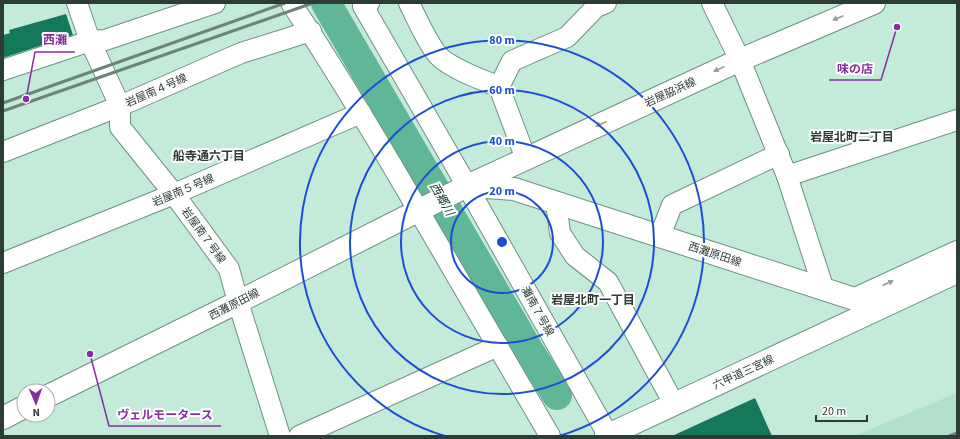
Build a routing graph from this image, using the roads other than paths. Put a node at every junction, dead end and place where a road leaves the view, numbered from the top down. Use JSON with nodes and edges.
{"nodes":[{"id":1,"x":77,"y":3,"type":"edge"},
{"id":2,"x":216,"y":3,"type":"edge"},
{"id":3,"x":291,"y":3,"type":"edge"},
{"id":4,"x":409,"y":3,"type":"edge"},
{"id":5,"x":606,"y":3,"type":"edge"},
{"id":6,"x":712,"y":3,"type":"edge"},
{"id":7,"x":874,"y":3,"type":"edge"},
{"id":8,"x":366,"y":4,"type":"edge"},
{"id":9,"x":311,"y":31,"type":"junction"},
{"id":10,"x":90,"y":41,"type":"junction"},
{"id":11,"x":740,"y":60,"type":"junction"},
{"id":12,"x":3,"y":70,"type":"edge"},
{"id":13,"x":499,"y":86,"type":"junction"},
{"id":14,"x":120,"y":106,"type":"junction"},
{"id":15,"x":361,"y":113,"type":"junction"},
{"id":16,"x":957,"y":120,"type":"edge"},
{"id":17,"x":3,"y":152,"type":"edge"},
{"id":18,"x":778,"y":154,"type":"junction"},
{"id":19,"x":526,"y":159,"type":"junction"},
{"id":20,"x":787,"y":176,"type":"junction"},
{"id":21,"x":467,"y":186,"type":"junction"},
{"id":22,"x":174,"y":194,"type":"junction"},
{"id":23,"x":556,"y":202,"type":"junction"},
{"id":24,"x":418,"y":210,"type":"junction"},
{"id":25,"x":660,"y":236,"type":"junction"},
{"id":26,"x":957,"y":251,"type":"edge"},
{"id":27,"x":3,"y":264,"type":"edge"},
{"id":28,"x":957,"y":272,"type":"edge"},
{"id":29,"x":824,"y":290,"type":"junction"},
{"id":30,"x":853,"y":299,"type":"junction"},
{"id":31,"x":238,"y":302,"type":"junction"},
{"id":32,"x":879,"y":307,"type":"junction"},
{"id":33,"x":498,"y":346,"type":"junction"},
{"id":34,"x":56,"y":392,"type":"edge"},
{"id":35,"x":674,"y":404,"type":"junction"},
{"id":36,"x":16,"y":411,"type":"edge"},
{"id":37,"x":3,"y":418,"type":"edge"},
{"id":38,"x":280,"y":436,"type":"edge"},
{"id":39,"x":299,"y":436,"type":"edge"},
{"id":40,"x":550,"y":436,"type":"edge"},
{"id":41,"x":607,"y":436,"type":"edge"}],
"edges":[{"from":1,"to":10,"type":"street","name":"岩屋南７号線"},
{"from":2,"to":10,"type":"street"},
{"from":3,"to":9,"type":"street"},
{"from":4,"to":13,"type":"street"},
{"from":5,"to":13,"type":"street"},
{"from":6,"to":11,"type":"street"},
{"from":7,"to":11,"type":"street","name":"岩屋脇浜線","one_way":true},
{"from":8,"to":21,"type":"street","name":"灘南７号線"},
{"from":9,"to":14,"type":"street","name":"岩屋南４号線"},
{"from":9,"to":15,"type":"street"},
{"from":10,"to":12,"type":"street"},
{"from":10,"to":14,"type":"street","name":"岩屋南７号線"},
{"from":11,"to":18,"type":"street"},
{"from":11,"to":19,"type":"street","name":"岩屋脇浜線","one_way":true},
{"from":13,"to":19,"type":"street"},
{"from":14,"to":17,"type":"street","name":"岩屋南４号線"},
{"from":14,"to":22,"type":"street","name":"岩屋南７号線"},
{"from":15,"to":22,"type":"street","name":"岩屋南５号線"},
{"from":15,"to":24,"type":"street"},
{"from":16,"to":20,"type":"street"},
{"from":18,"to":20,"type":"street"},
{"from":18,"to":25,"type":"street"},
{"from":19,"to":21,"type":"street","name":"岩屋脇浜線"},
{"from":20,"to":29,"type":"street"},
{"from":21,"to":23,"type":"street","name":"西灘原田線"},
{"from":21,"to":24,"type":"street","name":"西灘原田線"},
{"from":21,"to":41,"type":"street","name":"灘南７号線"},
{"from":22,"to":27,"type":"street","name":"岩屋南５号線"},
{"from":22,"to":31,"type":"street","name":"岩屋南７号線"},
{"from":23,"to":25,"type":"street","name":"西灘原田線"},
{"from":23,"to":35,"type":"street"},
{"from":24,"to":31,"type":"street","name":"西灘原田線"},
{"from":24,"to":33,"type":"street"},
{"from":25,"to":29,"type":"street","name":"西灘原田線"},
{"from":30,"to":26,"type":"street","one_way":true},
{"from":28,"to":32,"type":"street"},
{"from":29,"to":30,"type":"street","name":"西灘原田線"},
{"from":30,"to":32,"type":"street","name":"西灘原田線"},
{"from":31,"to":34,"type":"street","name":"西灘原田線"},
{"from":31,"to":38,"type":"street","name":"岩屋南７号線"},
{"from":32,"to":35,"type":"street","name":"六甲道三宮線"},
{"from":33,"to":39,"type":"street"},
{"from":33,"to":40,"type":"street"},
{"from":35,"to":41,"type":"street","name":"六甲道三宮線"},
{"from":36,"to":37,"type":"street"}]}
